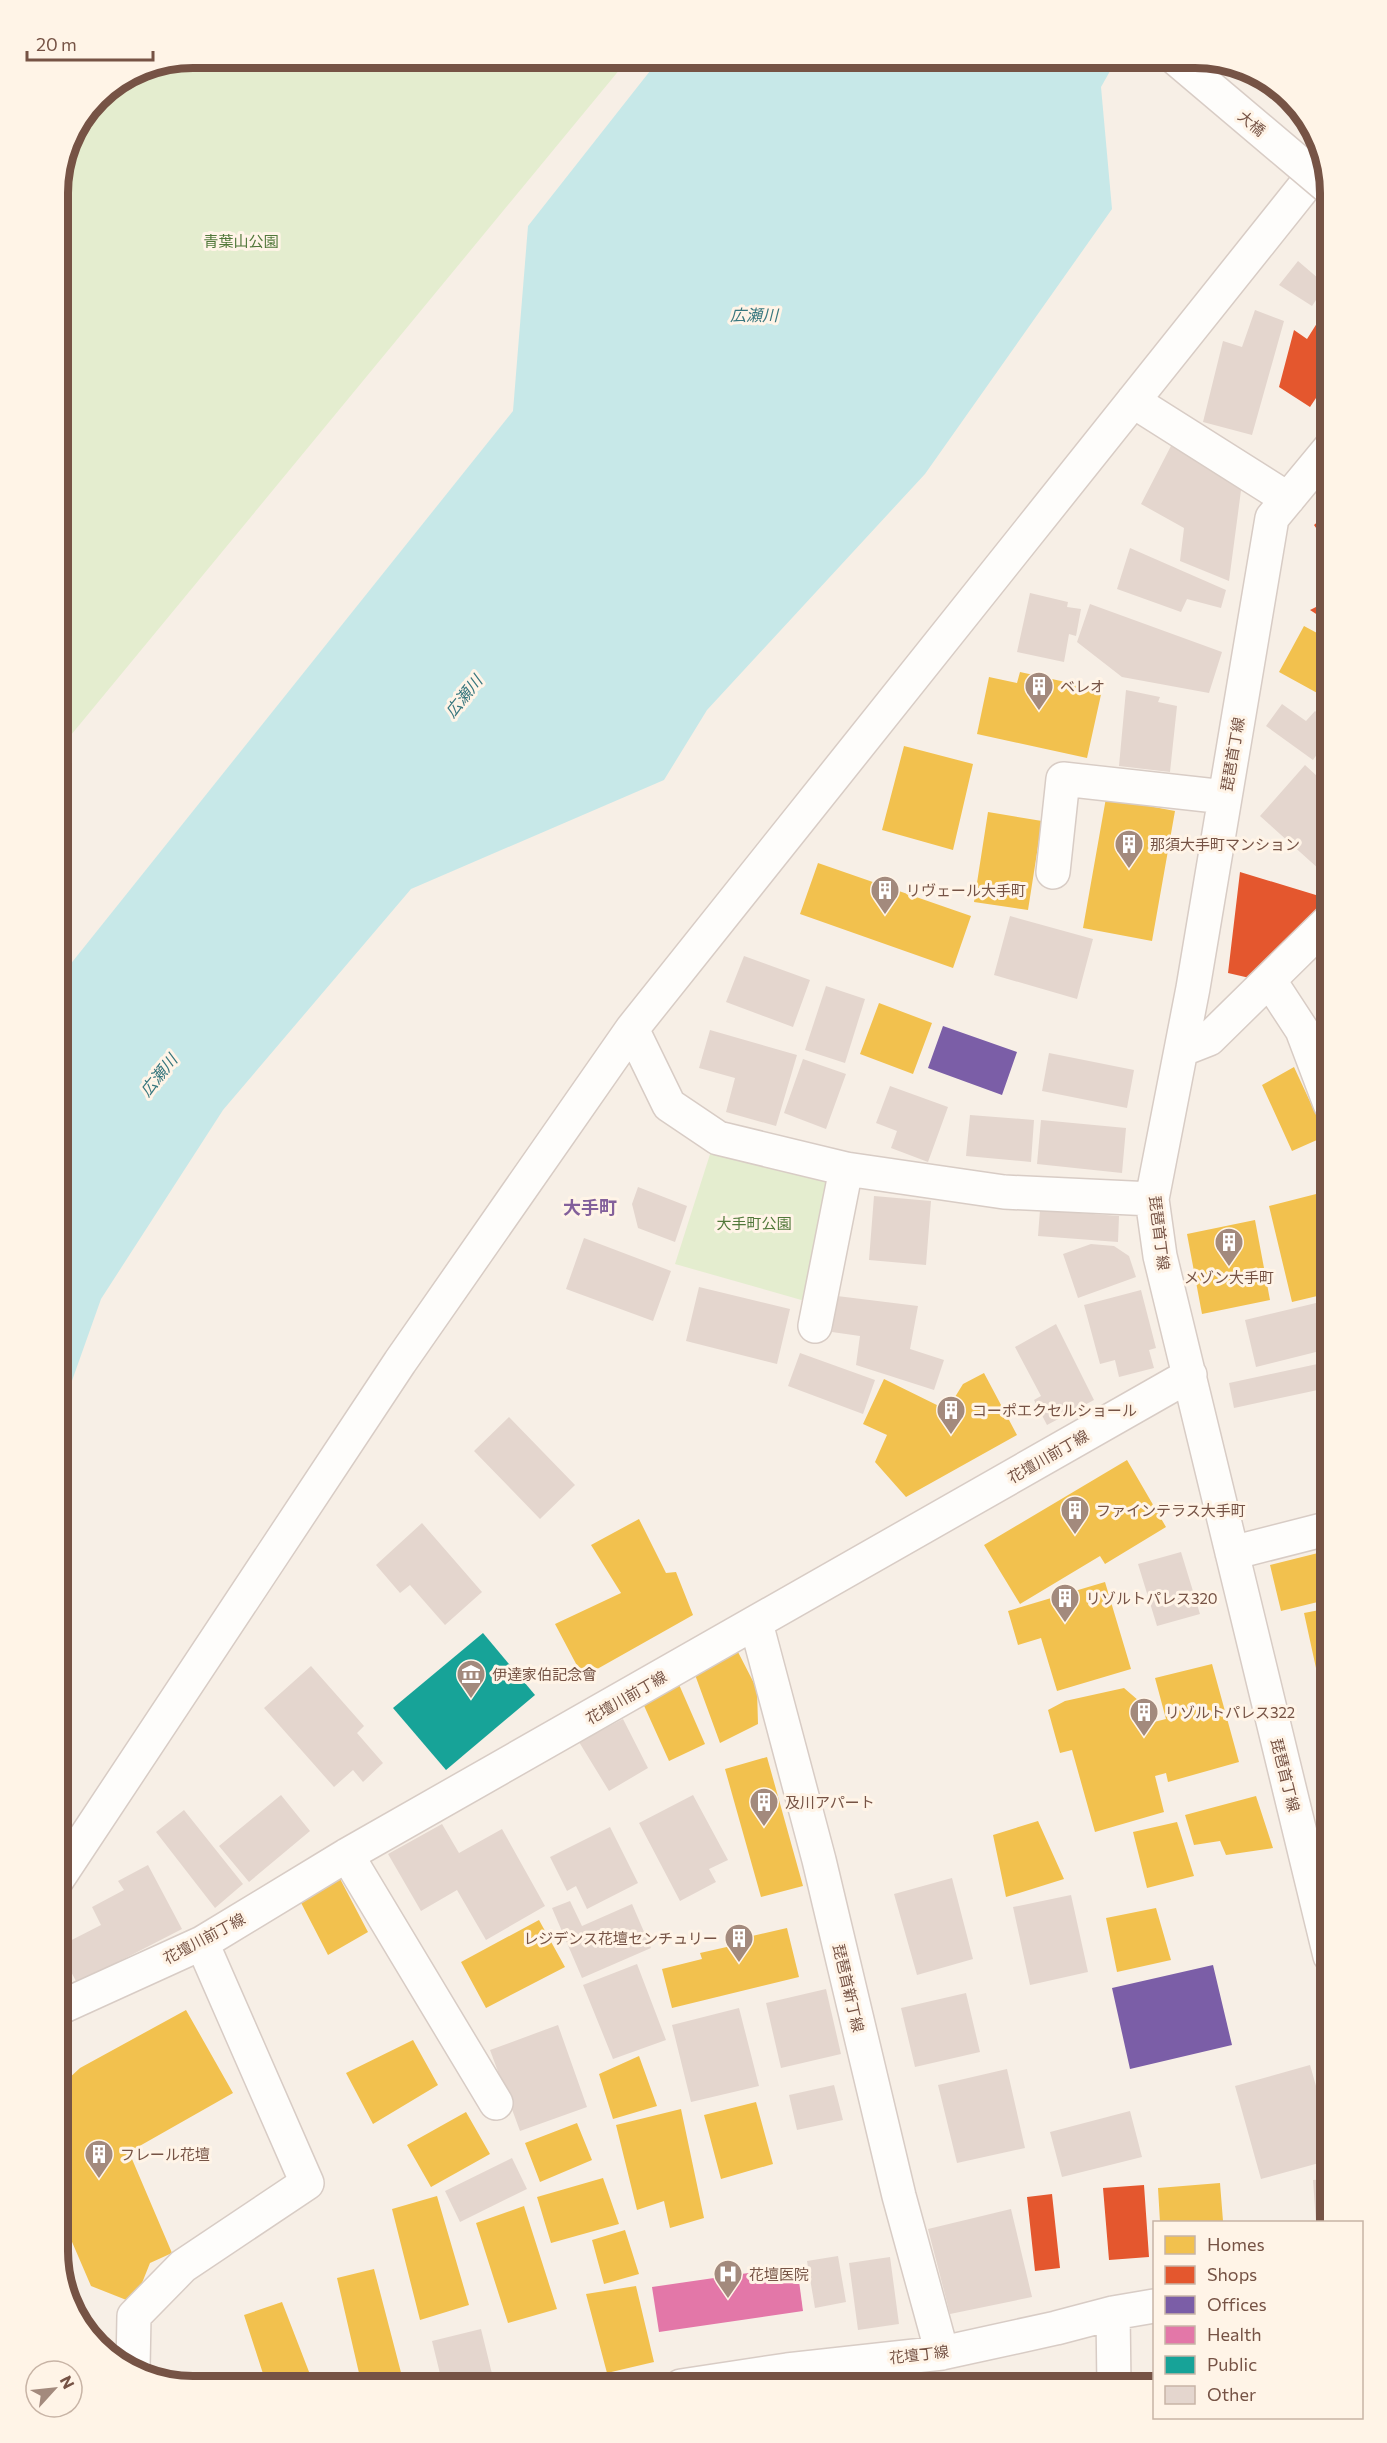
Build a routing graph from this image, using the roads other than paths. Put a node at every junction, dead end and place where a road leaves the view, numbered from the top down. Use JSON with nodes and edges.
{"nodes":[{"id":1,"x":1187,"y":68,"type":"edge"},
{"id":2,"x":1317,"y":171,"type":"edge"},
{"id":3,"x":1318,"y":179,"type":"edge"},
{"id":4,"x":1133,"y":401,"type":"junction"},
{"id":5,"x":1320,"y":469,"type":"edge"},
{"id":6,"x":1288,"y":499,"type":"junction"},
{"id":7,"x":1225,"y":796,"type":"junction"},
{"id":8,"x":1053,"y":872,"type":"dead end"},
{"id":9,"x":1320,"y":930,"type":"edge"},
{"id":10,"x":1270,"y":981,"type":"junction"},
{"id":11,"x":632,"y":1029,"type":"junction"},
{"id":12,"x":1180,"y":1050,"type":"junction"},
{"id":13,"x":1320,"y":1078,"type":"edge"},
{"id":14,"x":846,"y":1169,"type":"junction"},
{"id":15,"x":1152,"y":1199,"type":"junction"},
{"id":16,"x":815,"y":1326,"type":"dead end"},
{"id":17,"x":1190,"y":1375,"type":"junction"},
{"id":18,"x":1320,"y":1531,"type":"edge"},
{"id":19,"x":1232,"y":1553,"type":"junction"},
{"id":20,"x":756,"y":1623,"type":"junction"},
{"id":21,"x":347,"y":1856,"type":"junction"},
{"id":22,"x":68,"y":1863,"type":"edge"},
{"id":23,"x":1320,"y":1908,"type":"edge"},
{"id":24,"x":202,"y":1943,"type":"junction"},
{"id":25,"x":68,"y":2004,"type":"edge"},
{"id":26,"x":496,"y":2103,"type":"dead end"},
{"id":27,"x":1153,"y":2306,"type":"edge"},
{"id":28,"x":1113,"y":2313,"type":"junction"},
{"id":29,"x":942,"y":2353,"type":"junction"},
{"id":30,"x":132,"y":2360,"type":"edge"},
{"id":31,"x":750,"y":2376,"type":"edge"},
{"id":32,"x":1114,"y":2376,"type":"edge"}],
"edges":[{"from":1,"to":3,"type":"street","name":"大橋","bridge":true},
{"from":2,"to":4,"type":"street"},
{"from":4,"to":6,"type":"street"},
{"from":4,"to":11,"type":"street"},
{"from":5,"to":6,"type":"street","name":"琵琶首丁線"},
{"from":6,"to":7,"type":"street","name":"琵琶首丁線"},
{"from":7,"to":8,"type":"street"},
{"from":7,"to":12,"type":"street","name":"琵琶首丁線"},
{"from":9,"to":10,"type":"street"},
{"from":10,"to":12,"type":"street"},
{"from":10,"to":13,"type":"street"},
{"from":11,"to":14,"type":"street"},
{"from":11,"to":22,"type":"street"},
{"from":12,"to":15,"type":"street","name":"琵琶首丁線"},
{"from":14,"to":15,"type":"street"},
{"from":14,"to":16,"type":"street"},
{"from":15,"to":17,"type":"street","name":"琵琶首丁線"},
{"from":17,"to":19,"type":"street","name":"琵琶首丁線"},
{"from":17,"to":20,"type":"street","name":"花壇川前丁線"},
{"from":18,"to":19,"type":"street"},
{"from":19,"to":23,"type":"street","name":"琵琶首丁線"},
{"from":20,"to":21,"type":"street","name":"花壇川前丁線"},
{"from":20,"to":29,"type":"street","name":"琵琶首新丁線"},
{"from":21,"to":24,"type":"street","name":"花壇川前丁線"},
{"from":21,"to":26,"type":"street"},
{"from":24,"to":25,"type":"street","name":"花壇川前丁線"},
{"from":24,"to":30,"type":"street"},
{"from":27,"to":28,"type":"street","name":"花壇丁線"},
{"from":28,"to":29,"type":"street","name":"花壇丁線"},
{"from":28,"to":32,"type":"street"},
{"from":29,"to":31,"type":"street","name":"花壇丁線"}]}
